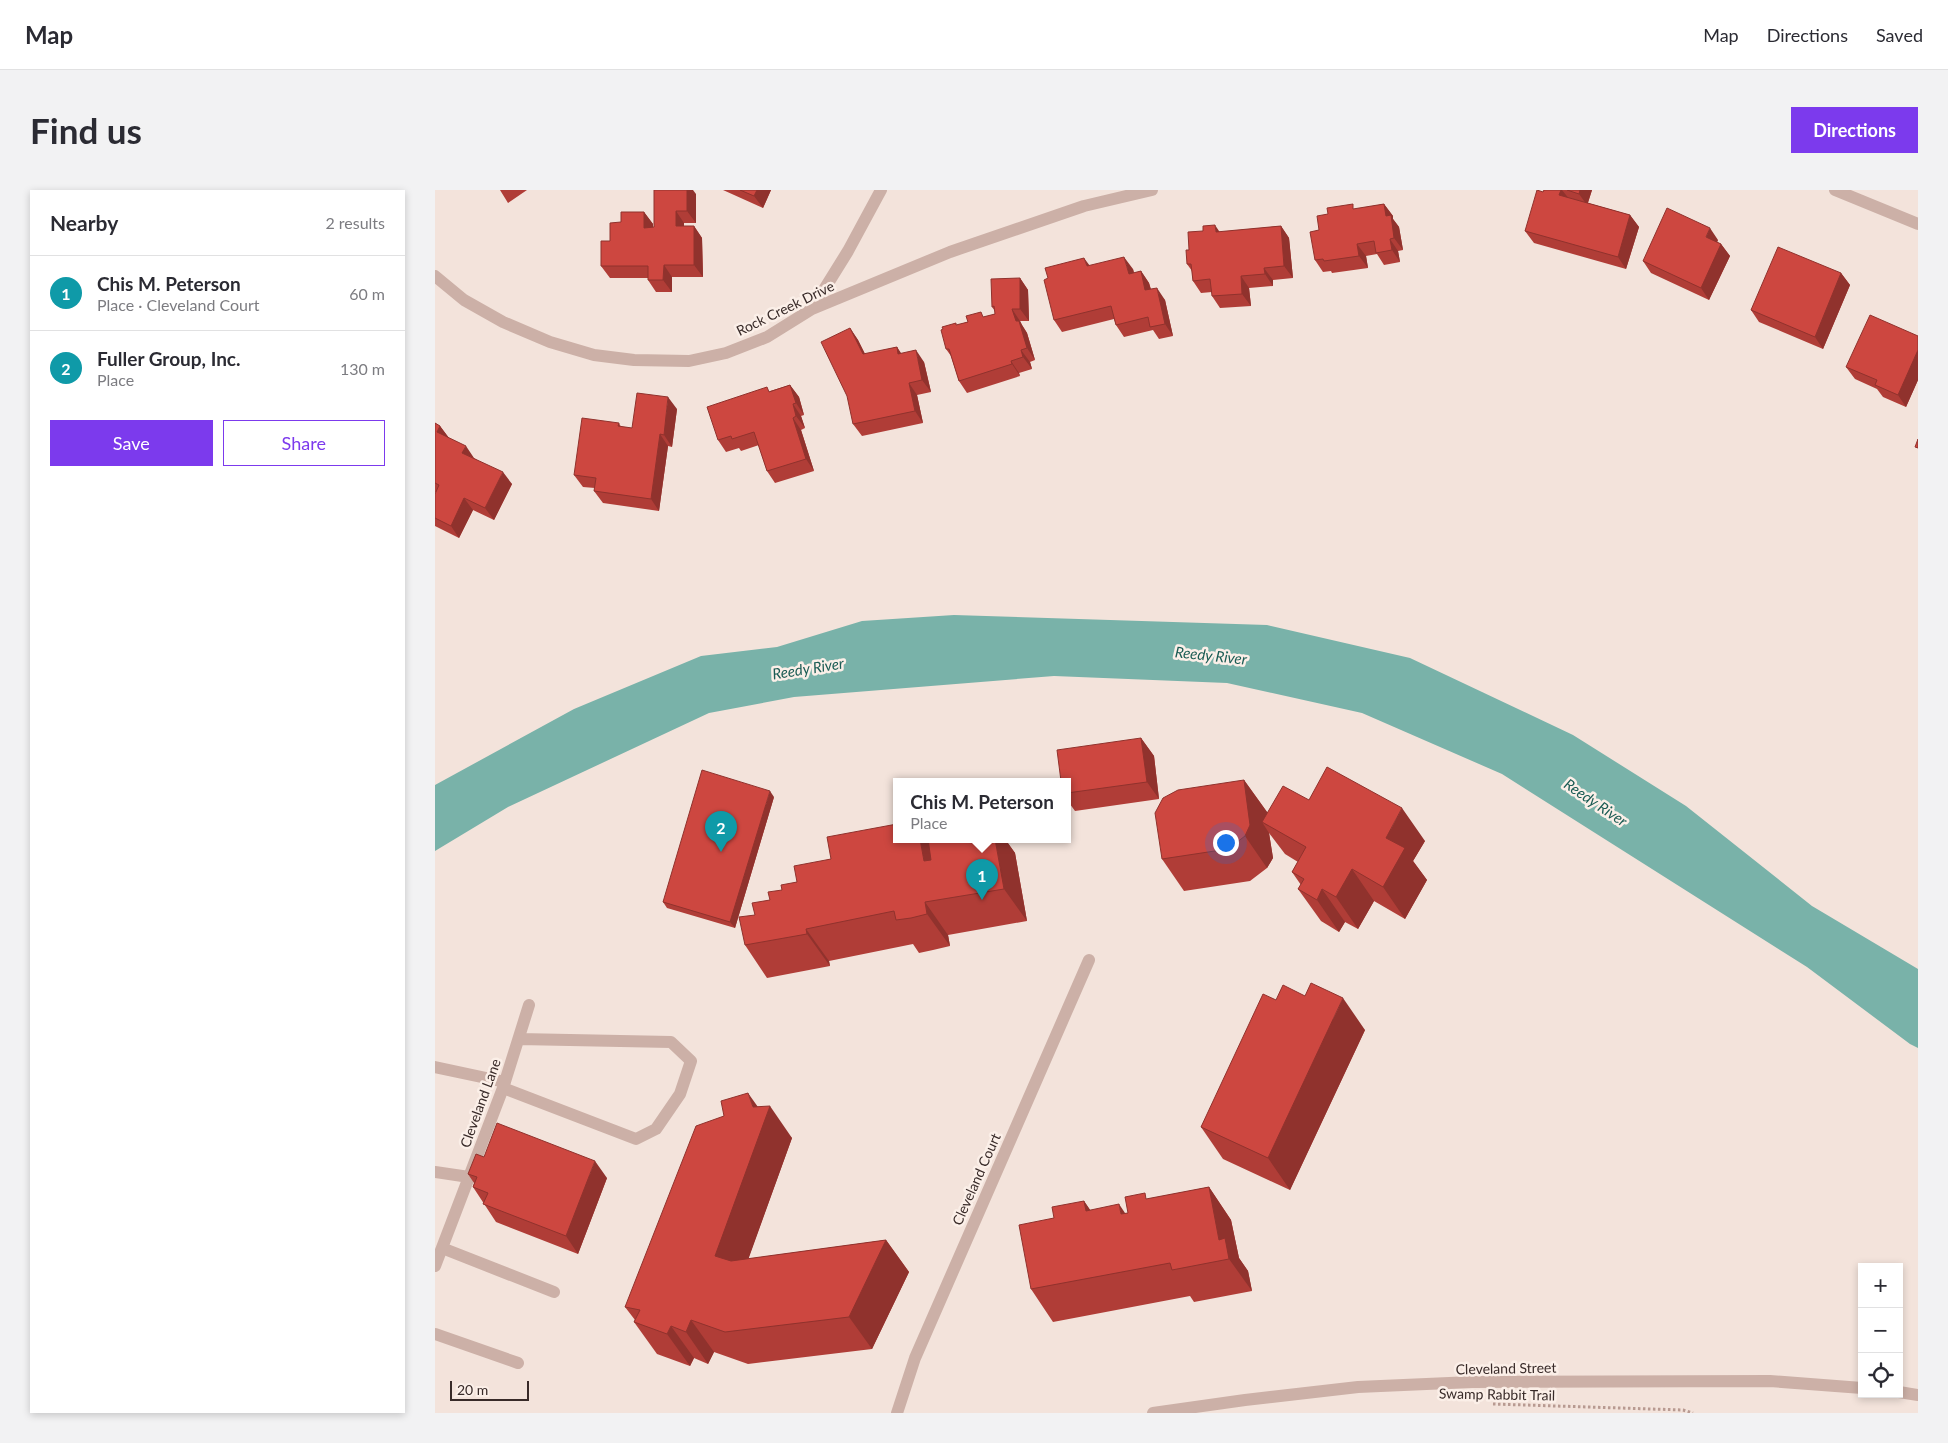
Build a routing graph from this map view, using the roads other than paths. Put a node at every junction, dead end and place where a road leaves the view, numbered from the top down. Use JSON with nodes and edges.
{"nodes":[{"id":1,"x":881,"y":190,"type":"edge"},
{"id":2,"x":1152,"y":190,"type":"edge"},
{"id":3,"x":1835,"y":190,"type":"edge"},
{"id":4,"x":1918,"y":224,"type":"edge"},
{"id":5,"x":435,"y":276,"type":"edge"},
{"id":6,"x":812,"y":309,"type":"junction"},
{"id":7,"x":1089,"y":960,"type":"dead end"},
{"id":8,"x":529,"y":1006,"type":"dead end"},
{"id":9,"x":519,"y":1039,"type":"junction"},
{"id":10,"x":435,"y":1066,"type":"edge"},
{"id":11,"x":504,"y":1085,"type":"junction"},
{"id":12,"x":435,"y":1172,"type":"edge"},
{"id":13,"x":469,"y":1177,"type":"junction"},
{"id":14,"x":442,"y":1248,"type":"junction"},
{"id":15,"x":435,"y":1266,"type":"edge"},
{"id":16,"x":554,"y":1292,"type":"dead end"},
{"id":17,"x":435,"y":1334,"type":"edge"},
{"id":18,"x":519,"y":1363,"type":"dead end"},
{"id":19,"x":1858,"y":1388,"type":"edge"},
{"id":20,"x":1903,"y":1393,"type":"edge"},
{"id":21,"x":1918,"y":1395,"type":"edge"},
{"id":22,"x":1213,"y":1409,"type":"edge"},
{"id":23,"x":897,"y":1413,"type":"edge"},
{"id":24,"x":1153,"y":1413,"type":"edge"}],
"edges":[{"from":1,"to":6,"type":"street"},
{"from":2,"to":6,"type":"street","name":"Rock Creek Drive"},
{"from":3,"to":4,"type":"street"},
{"from":5,"to":6,"type":"street","name":"Rock Creek Drive"},
{"from":7,"to":23,"type":"street","name":"Cleveland Court"},
{"from":8,"to":9,"type":"street","name":"Cleveland Lane"},
{"from":9,"to":11,"type":"street","name":"Cleveland Lane"},
{"from":9,"to":11,"type":"street"},
{"from":10,"to":11,"type":"street"},
{"from":11,"to":13,"type":"street","name":"Cleveland Lane"},
{"from":12,"to":13,"type":"street"},
{"from":13,"to":14,"type":"street","name":"Cleveland Lane"},
{"from":14,"to":15,"type":"street","name":"Cleveland Lane"},
{"from":14,"to":16,"type":"street"},
{"from":17,"to":18,"type":"street"},
{"from":19,"to":22,"type":"street","name":"Cleveland Street"},
{"from":20,"to":21,"type":"street"},
{"from":22,"to":24,"type":"street","name":"Cleveland Street"}]}
